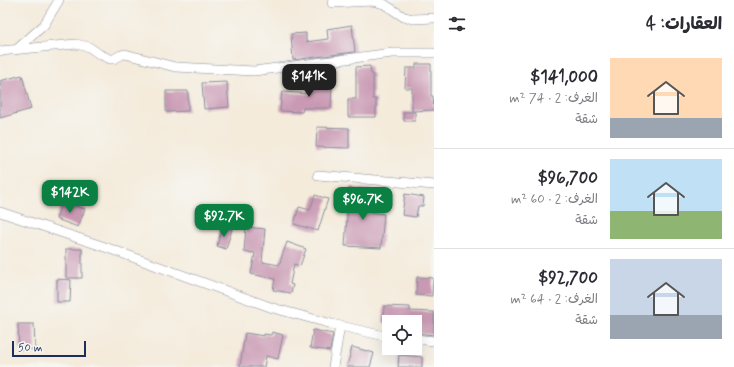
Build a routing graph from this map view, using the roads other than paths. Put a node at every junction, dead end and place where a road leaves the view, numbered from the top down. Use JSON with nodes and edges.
{"nodes":[{"id":1,"x":59,"y":0,"type":"edge"},
{"id":2,"x":332,"y":2,"type":"dead end"},
{"id":3,"x":434,"y":18,"type":"edge"},
{"id":4,"x":16,"y":50,"type":"junction"},
{"id":5,"x":0,"y":51,"type":"edge"},
{"id":6,"x":434,"y":53,"type":"edge"},
{"id":7,"x":318,"y":175,"type":"dead end"},
{"id":8,"x":434,"y":184,"type":"edge"},
{"id":9,"x":0,"y":212,"type":"edge"},
{"id":10,"x":340,"y":326,"type":"junction"},
{"id":11,"x":382,"y":335,"type":"edge"},
{"id":12,"x":422,"y":340,"type":"edge"},
{"id":13,"x":434,"y":340,"type":"edge"},
{"id":14,"x":333,"y":367,"type":"edge"}],
"edges":[{"from":1,"to":4,"type":"street"},
{"from":2,"to":3,"type":"street"},
{"from":4,"to":5,"type":"street"},
{"from":4,"to":6,"type":"street"},
{"from":7,"to":8,"type":"street"},
{"from":9,"to":10,"type":"street"},
{"from":10,"to":11,"type":"street"},
{"from":10,"to":14,"type":"street"},
{"from":12,"to":13,"type":"street"}]}
